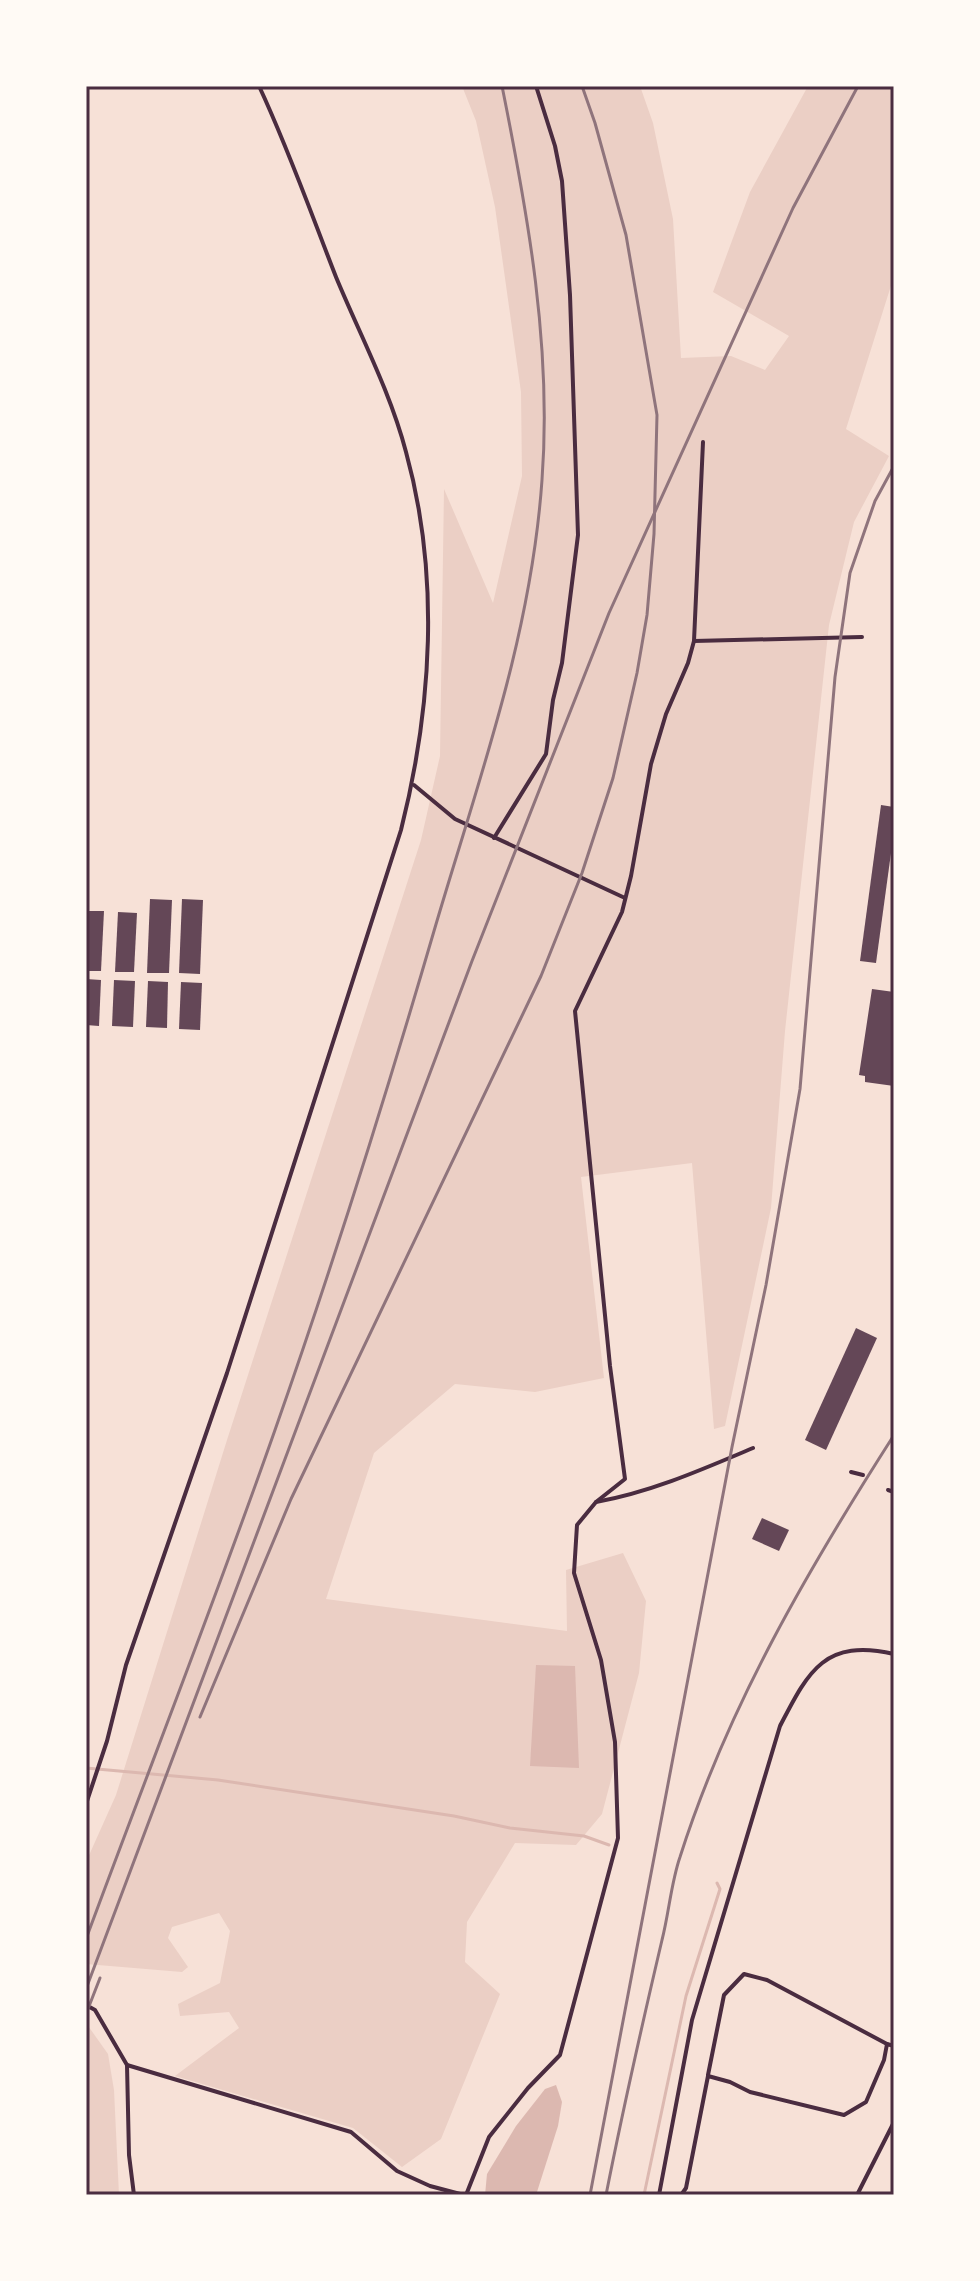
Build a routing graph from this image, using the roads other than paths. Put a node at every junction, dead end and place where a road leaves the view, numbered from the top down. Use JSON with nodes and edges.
{"nodes":[{"id":1,"x":259,"y":86,"type":"edge"},
{"id":2,"x":536,"y":86,"type":"edge"},
{"id":3,"x":703,"y":442,"type":"dead end"},
{"id":4,"x":862,"y":637,"type":"dead end"},
{"id":5,"x":694,"y":641,"type":"junction"},
{"id":6,"x":413,"y":784,"type":"junction"},
{"id":7,"x":494,"y":838,"type":"junction"},
{"id":8,"x":625,"y":898,"type":"junction"},
{"id":9,"x":753,"y":1448,"type":"dead end"},
{"id":10,"x":851,"y":1472,"type":"dead end"},
{"id":11,"x":863,"y":1475,"type":"dead end"},
{"id":12,"x":596,"y":1502,"type":"junction"},
{"id":13,"x":894,"y":1654,"type":"edge"},
{"id":14,"x":89,"y":1789,"type":"edge"},
{"id":15,"x":86,"y":1804,"type":"edge"},
{"id":16,"x":86,"y":2005,"type":"edge"},
{"id":17,"x":887,"y":2044,"type":"junction"},
{"id":18,"x":894,"y":2046,"type":"edge"},
{"id":19,"x":127,"y":2065,"type":"junction"},
{"id":20,"x":708,"y":2076,"type":"junction"},
{"id":21,"x":894,"y":2122,"type":"edge"},
{"id":22,"x":134,"y":2195,"type":"edge"},
{"id":23,"x":465,"y":2195,"type":"edge"},
{"id":24,"x":659,"y":2195,"type":"edge"},
{"id":25,"x":681,"y":2195,"type":"edge"},
{"id":26,"x":857,"y":2195,"type":"edge"}],
"edges":[{"from":1,"to":6,"type":"street"},
{"from":2,"to":7,"type":"street"},
{"from":3,"to":5,"type":"street"},
{"from":4,"to":5,"type":"street"},
{"from":5,"to":8,"type":"street"},
{"from":6,"to":7,"type":"street"},
{"from":6,"to":14,"type":"street"},
{"from":7,"to":8,"type":"street"},
{"from":8,"to":12,"type":"street"},
{"from":9,"to":12,"type":"street"},
{"from":10,"to":11,"type":"street"},
{"from":12,"to":23,"type":"street"},
{"from":13,"to":24,"type":"street"},
{"from":14,"to":15,"type":"street"},
{"from":16,"to":19,"type":"street"},
{"from":17,"to":18,"type":"street"},
{"from":17,"to":20,"type":"street"},
{"from":17,"to":20,"type":"street"},
{"from":19,"to":22,"type":"street"},
{"from":19,"to":23,"type":"street"},
{"from":20,"to":25,"type":"street"},
{"from":21,"to":26,"type":"street"}]}
